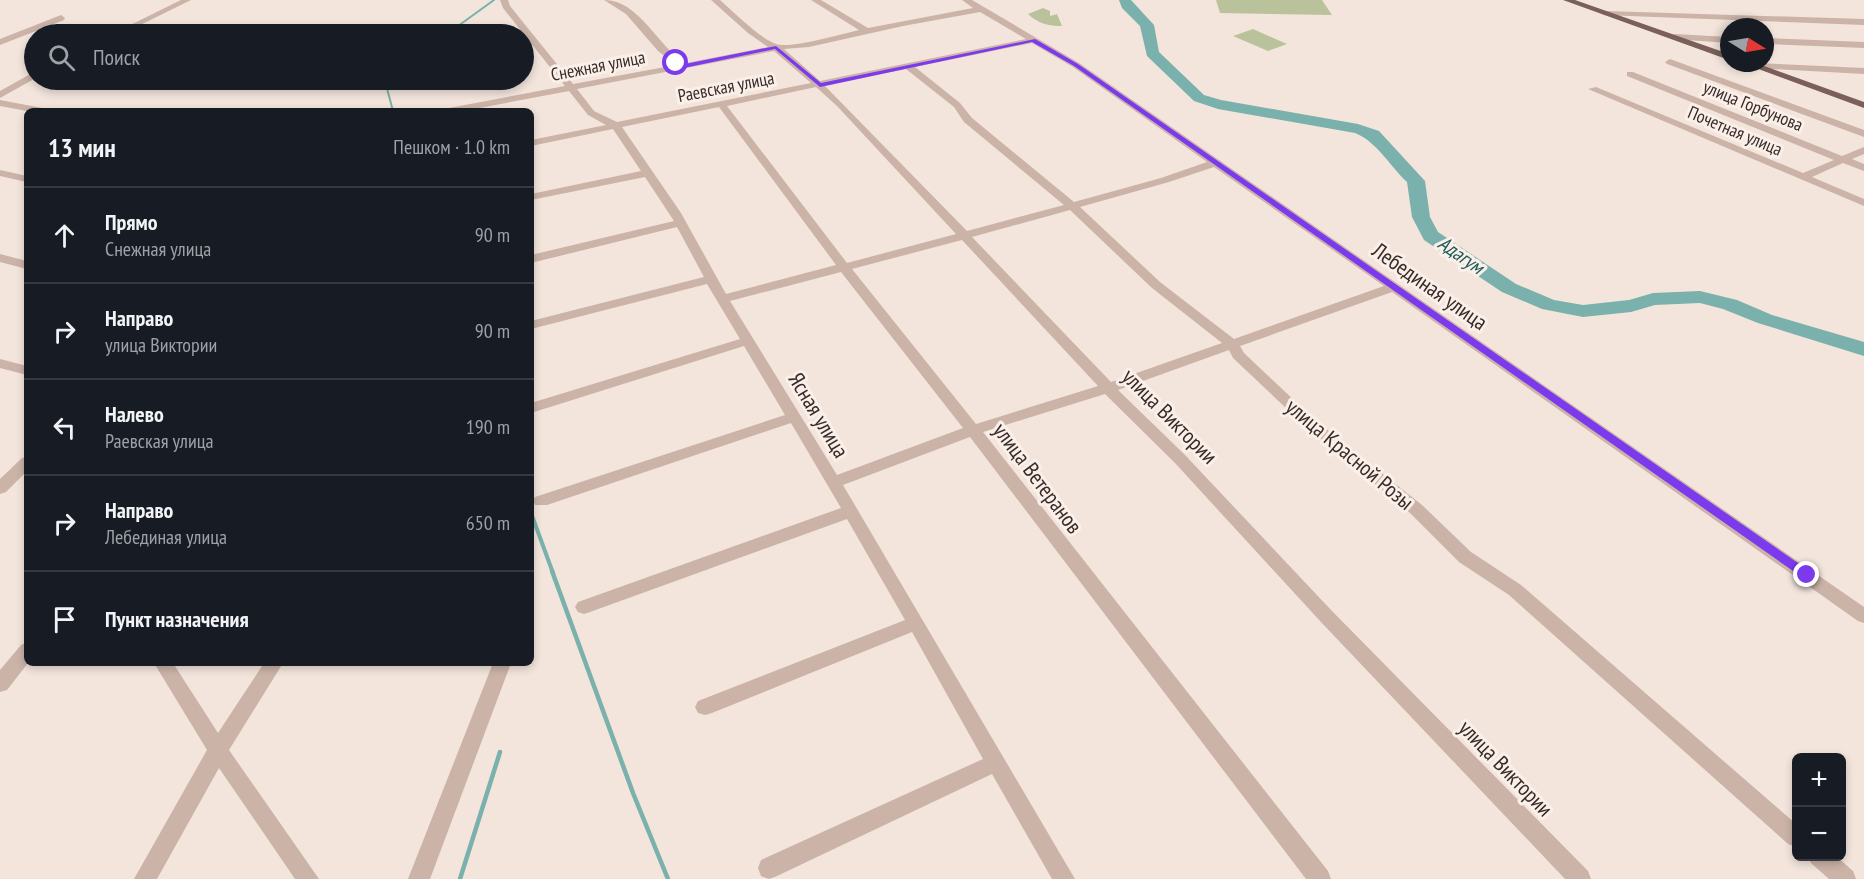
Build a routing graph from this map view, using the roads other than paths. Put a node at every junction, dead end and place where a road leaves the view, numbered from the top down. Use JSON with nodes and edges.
{"nodes":[{"id":1,"x":188,"y":0,"type":"edge"},
{"id":2,"x":504,"y":0,"type":"edge"},
{"id":3,"x":608,"y":0,"type":"edge"},
{"id":4,"x":715,"y":0,"type":"edge"},
{"id":5,"x":815,"y":0,"type":"edge"},
{"id":6,"x":966,"y":0,"type":"edge"},
{"id":7,"x":1567,"y":0,"type":"edge"},
{"id":8,"x":981,"y":9,"type":"junction"},
{"id":9,"x":1606,"y":13,"type":"junction"},
{"id":10,"x":62,"y":18,"type":"dead end"},
{"id":11,"x":1864,"y":22,"type":"edge"},
{"id":12,"x":46,"y":24,"type":"edge"},
{"id":13,"x":137,"y":24,"type":"edge"},
{"id":14,"x":521,"y":24,"type":"edge"},
{"id":15,"x":867,"y":32,"type":"junction"},
{"id":16,"x":24,"y":33,"type":"edge"},
{"id":17,"x":1675,"y":38,"type":"junction"},
{"id":18,"x":534,"y":40,"type":"edge"},
{"id":19,"x":1033,"y":40,"type":"junction"},
{"id":20,"x":1720,"y":40,"type":"edge"},
{"id":21,"x":1774,"y":41,"type":"edge"},
{"id":22,"x":0,"y":42,"type":"edge"},
{"id":23,"x":1864,"y":45,"type":"edge"},
{"id":24,"x":776,"y":47,"type":"junction"},
{"id":25,"x":1720,"y":54,"type":"edge"},
{"id":26,"x":1670,"y":62,"type":"dead end"},
{"id":27,"x":684,"y":66,"type":"junction"},
{"id":28,"x":1774,"y":66,"type":"edge"},
{"id":29,"x":909,"y":67,"type":"junction"},
{"id":30,"x":1864,"y":71,"type":"edge"},
{"id":31,"x":1771,"y":72,"type":"edge"},
{"id":32,"x":1630,"y":75,"type":"dead end"},
{"id":33,"x":24,"y":81,"type":"edge"},
{"id":34,"x":820,"y":85,"type":"junction"},
{"id":35,"x":573,"y":88,"type":"junction"},
{"id":36,"x":1593,"y":89,"type":"dead end"},
{"id":37,"x":0,"y":95,"type":"edge"},
{"id":38,"x":0,"y":103,"type":"edge"},
{"id":39,"x":721,"y":104,"type":"junction"},
{"id":40,"x":1864,"y":105,"type":"edge"},
{"id":41,"x":26,"y":108,"type":"edge"},
{"id":42,"x":464,"y":108,"type":"edge"},
{"id":43,"x":616,"y":126,"type":"junction"},
{"id":44,"x":1864,"y":134,"type":"edge"},
{"id":45,"x":534,"y":142,"type":"edge"},
{"id":46,"x":1864,"y":150,"type":"edge"},
{"id":47,"x":1843,"y":159,"type":"junction"},
{"id":48,"x":1215,"y":163,"type":"junction"},
{"id":49,"x":1864,"y":168,"type":"edge"},
{"id":50,"x":648,"y":172,"type":"junction"},
{"id":51,"x":0,"y":173,"type":"edge"},
{"id":52,"x":1803,"y":177,"type":"junction"},
{"id":53,"x":24,"y":178,"type":"edge"},
{"id":54,"x":534,"y":196,"type":"edge"},
{"id":55,"x":1864,"y":203,"type":"edge"},
{"id":56,"x":1071,"y":205,"type":"junction"},
{"id":57,"x":680,"y":223,"type":"junction"},
{"id":58,"x":963,"y":236,"type":"junction"},
{"id":59,"x":0,"y":258,"type":"edge"},
{"id":60,"x":534,"y":258,"type":"edge"},
{"id":61,"x":24,"y":264,"type":"edge"},
{"id":62,"x":844,"y":267,"type":"junction"},
{"id":63,"x":711,"y":279,"type":"junction"},
{"id":64,"x":1394,"y":287,"type":"junction"},
{"id":65,"x":722,"y":299,"type":"junction"},
{"id":66,"x":534,"y":324,"type":"edge"},
{"id":67,"x":747,"y":341,"type":"junction"},
{"id":68,"x":1232,"y":344,"type":"junction"},
{"id":69,"x":0,"y":363,"type":"edge"},
{"id":70,"x":24,"y":369,"type":"edge"},
{"id":71,"x":1108,"y":388,"type":"junction"},
{"id":72,"x":534,"y":407,"type":"edge"},
{"id":73,"x":794,"y":417,"type":"junction"},
{"id":74,"x":974,"y":430,"type":"junction"},
{"id":75,"x":24,"y":465,"type":"edge"},
{"id":76,"x":834,"y":482,"type":"junction"},
{"id":77,"x":0,"y":488,"type":"edge"},
{"id":78,"x":542,"y":501,"type":"dead end"},
{"id":79,"x":850,"y":511,"type":"junction"},
{"id":80,"x":584,"y":607,"type":"dead end"},
{"id":81,"x":1864,"y":616,"type":"edge"},
{"id":82,"x":916,"y":623,"type":"junction"},
{"id":83,"x":24,"y":654,"type":"edge"},
{"id":84,"x":165,"y":666,"type":"edge"},
{"id":85,"x":272,"y":666,"type":"edge"},
{"id":86,"x":501,"y":666,"type":"edge"},
{"id":87,"x":0,"y":684,"type":"edge"},
{"id":88,"x":705,"y":707,"type":"dead end"},
{"id":89,"x":218,"y":750,"type":"junction"},
{"id":90,"x":997,"y":762,"type":"junction"},
{"id":91,"x":1792,"y":833,"type":"edge"},
{"id":92,"x":1825,"y":861,"type":"edge"},
{"id":93,"x":770,"y":868,"type":"dead end"},
{"id":94,"x":146,"y":879,"type":"edge"},
{"id":95,"x":308,"y":879,"type":"edge"},
{"id":96,"x":419,"y":879,"type":"edge"},
{"id":97,"x":1064,"y":879,"type":"edge"},
{"id":98,"x":1320,"y":879,"type":"edge"},
{"id":99,"x":1580,"y":879,"type":"edge"},
{"id":100,"x":1845,"y":879,"type":"edge"}],
"edges":[{"from":1,"to":13,"type":"street"},
{"from":2,"to":14,"type":"street","name":"Ясная улица"},
{"from":3,"to":27,"type":"street"},
{"from":4,"to":24,"type":"street","name":"улица Виктории"},
{"from":5,"to":15,"type":"street"},
{"from":6,"to":8,"type":"street","name":"Лебединая улица"},
{"from":7,"to":9,"type":"main road"},
{"from":8,"to":15,"type":"street","name":"Снежная улица"},
{"from":8,"to":19,"type":"street","name":"Лебединая улица"},
{"from":9,"to":11,"type":"street"},
{"from":9,"to":17,"type":"main road"},
{"from":10,"to":12,"type":"street"},
{"from":15,"to":24,"type":"street","name":"Снежная улица"},
{"from":16,"to":22,"type":"street"},
{"from":17,"to":20,"type":"street"},
{"from":17,"to":25,"type":"main road"},
{"from":18,"to":35,"type":"street","name":"Ясная улица"},
{"from":19,"to":29,"type":"street","name":"Раевская улица"},
{"from":19,"to":48,"type":"street","name":"Лебединая улица"},
{"from":21,"to":23,"type":"street"},
{"from":24,"to":27,"type":"street","name":"Снежная улица"},
{"from":24,"to":34,"type":"street","name":"улица Виктории"},
{"from":26,"to":44,"type":"street"},
{"from":27,"to":35,"type":"street","name":"Снежная улица"},
{"from":28,"to":30,"type":"street"},
{"from":29,"to":34,"type":"street","name":"Раевская улица"},
{"from":29,"to":56,"type":"street","name":"улица Красной Розы"},
{"from":31,"to":40,"type":"main road"},
{"from":32,"to":47,"type":"street","name":"улица Горбунова"},
{"from":33,"to":37,"type":"street"},
{"from":34,"to":39,"type":"street","name":"Раевская улица"},
{"from":34,"to":58,"type":"street","name":"улица Виктории"},
{"from":35,"to":42,"type":"street","name":"Снежная улица"},
{"from":35,"to":43,"type":"street","name":"Ясная улица"},
{"from":36,"to":52,"type":"street","name":"Почетная улица"},
{"from":38,"to":41,"type":"street"},
{"from":39,"to":43,"type":"street","name":"Раевская улица"},
{"from":39,"to":62,"type":"street","name":"улица Ветеранов"},
{"from":43,"to":45,"type":"street","name":"Раевская улица"},
{"from":43,"to":50,"type":"street","name":"Ясная улица"},
{"from":46,"to":47,"type":"street"},
{"from":47,"to":49,"type":"street","name":"улица Горбунова"},
{"from":47,"to":52,"type":"street"},
{"from":48,"to":56,"type":"street"},
{"from":48,"to":64,"type":"street","name":"Лебединая улица"},
{"from":50,"to":54,"type":"street"},
{"from":50,"to":57,"type":"street","name":"Ясная улица"},
{"from":51,"to":53,"type":"street"},
{"from":52,"to":55,"type":"street","name":"Почетная улица"},
{"from":56,"to":58,"type":"street"},
{"from":56,"to":68,"type":"street","name":"улица Красной Розы"},
{"from":57,"to":60,"type":"street"},
{"from":57,"to":63,"type":"street","name":"Ясная улица"},
{"from":58,"to":62,"type":"street"},
{"from":58,"to":71,"type":"street","name":"улица Виктории"},
{"from":59,"to":61,"type":"street"},
{"from":62,"to":65,"type":"street"},
{"from":62,"to":74,"type":"street","name":"улица Ветеранов"},
{"from":63,"to":65,"type":"street","name":"Ясная улица"},
{"from":63,"to":66,"type":"street"},
{"from":64,"to":68,"type":"street"},
{"from":64,"to":81,"type":"street","name":"Лебединая улица"},
{"from":65,"to":67,"type":"street","name":"Ясная улица"},
{"from":67,"to":72,"type":"street"},
{"from":67,"to":73,"type":"street","name":"Ясная улица"},
{"from":68,"to":71,"type":"street"},
{"from":68,"to":91,"type":"street","name":"улица Красной Розы"},
{"from":69,"to":70,"type":"street"},
{"from":71,"to":74,"type":"street"},
{"from":71,"to":99,"type":"street","name":"улица Виктории"},
{"from":73,"to":76,"type":"street","name":"Ясная улица"},
{"from":73,"to":78,"type":"street"},
{"from":74,"to":76,"type":"street"},
{"from":74,"to":98,"type":"street","name":"улица Ветеранов"},
{"from":75,"to":77,"type":"street"},
{"from":76,"to":79,"type":"street","name":"Ясная улица"},
{"from":79,"to":80,"type":"street"},
{"from":79,"to":82,"type":"street","name":"Ясная улица"},
{"from":82,"to":88,"type":"street"},
{"from":82,"to":90,"type":"street","name":"Ясная улица"},
{"from":83,"to":87,"type":"street"},
{"from":84,"to":89,"type":"street"},
{"from":85,"to":89,"type":"street"},
{"from":86,"to":96,"type":"street"},
{"from":89,"to":94,"type":"street"},
{"from":89,"to":95,"type":"street"},
{"from":90,"to":93,"type":"street"},
{"from":90,"to":97,"type":"street","name":"Ясная улица"},
{"from":92,"to":100,"type":"street"}]}
